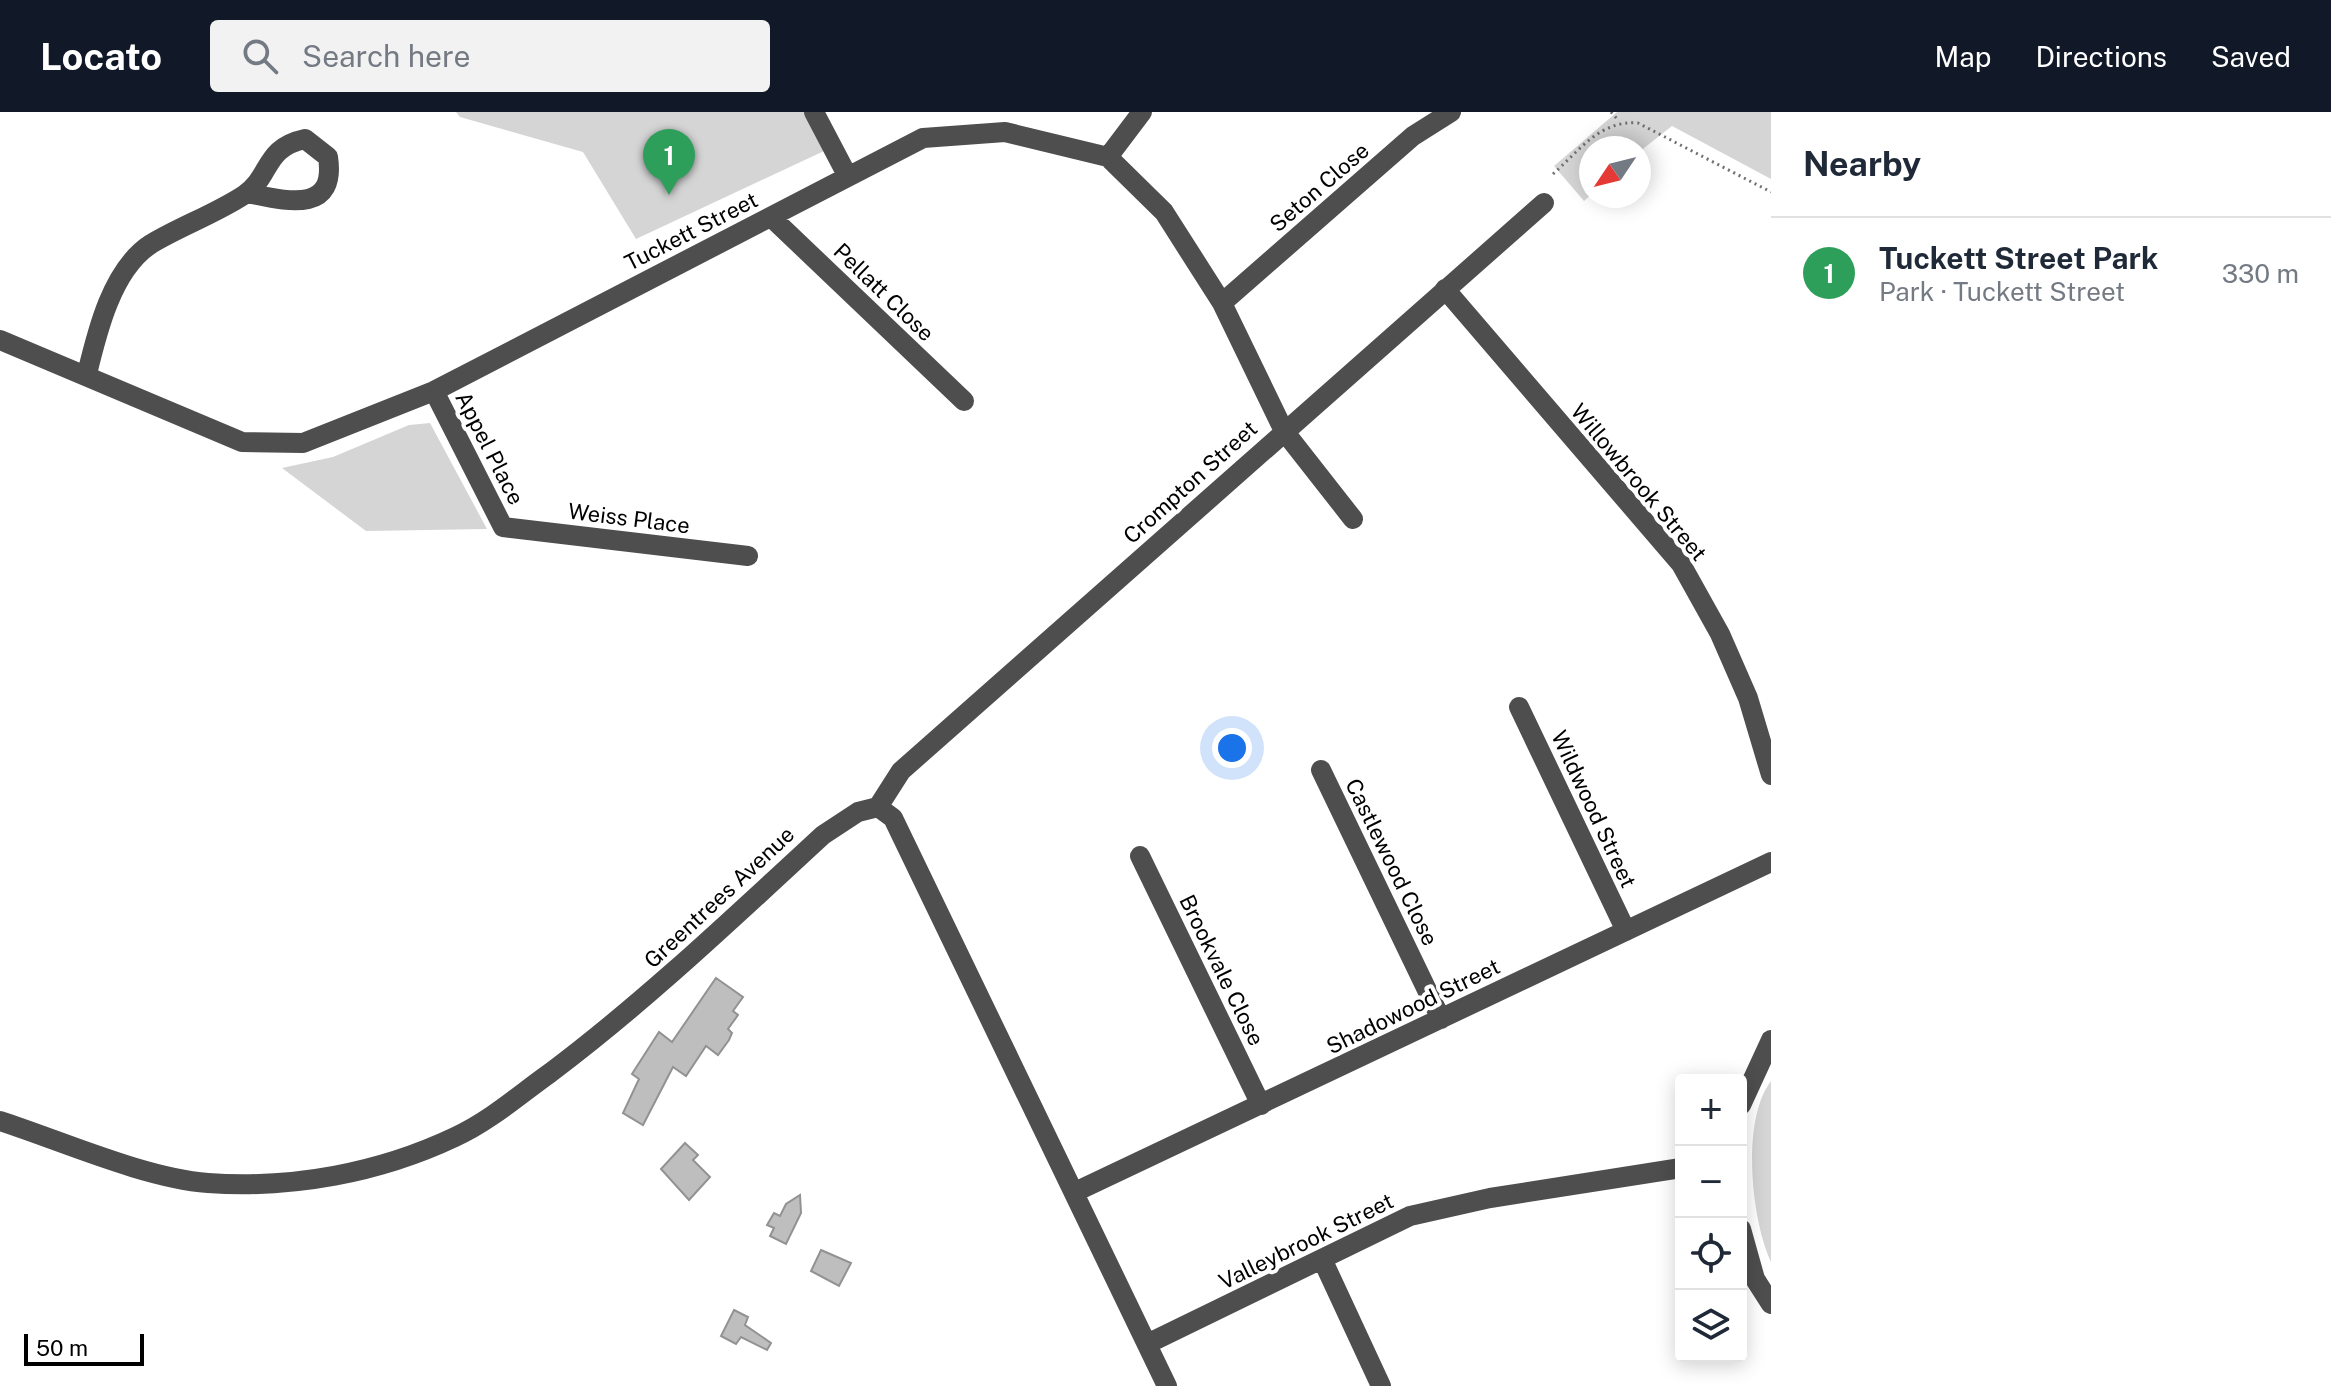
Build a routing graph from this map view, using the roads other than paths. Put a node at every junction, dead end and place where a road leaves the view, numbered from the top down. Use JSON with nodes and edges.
{"nodes":[{"id":1,"x":814,"y":112,"type":"edge"},
{"id":2,"x":1142,"y":112,"type":"edge"},
{"id":3,"x":1451,"y":112,"type":"edge"},
{"id":4,"x":1108,"y":157,"type":"junction"},
{"id":5,"x":847,"y":175,"type":"junction"},
{"id":6,"x":247,"y":193,"type":"dead end"},
{"id":7,"x":1544,"y":203,"type":"dead end"},
{"id":8,"x":771,"y":217,"type":"junction"},
{"id":9,"x":1445,"y":289,"type":"junction"},
{"id":10,"x":1222,"y":303,"type":"junction"},
{"id":11,"x":0,"y":340,"type":"edge"},
{"id":12,"x":87,"y":374,"type":"junction"},
{"id":13,"x":434,"y":391,"type":"junction"},
{"id":14,"x":964,"y":401,"type":"dead end"},
{"id":15,"x":1284,"y":431,"type":"junction"},
{"id":16,"x":1353,"y":519,"type":"dead end"},
{"id":17,"x":503,"y":527,"type":"joint"},
{"id":18,"x":748,"y":556,"type":"dead end"},
{"id":19,"x":1519,"y":707,"type":"dead end"},
{"id":20,"x":1321,"y":770,"type":"dead end"},
{"id":21,"x":1771,"y":775,"type":"edge"},
{"id":22,"x":878,"y":807,"type":"junction"},
{"id":23,"x":1140,"y":856,"type":"dead end"},
{"id":24,"x":1771,"y":862,"type":"edge"},
{"id":25,"x":1626,"y":931,"type":"junction"},
{"id":26,"x":1441,"y":1019,"type":"junction"},
{"id":27,"x":1771,"y":1040,"type":"edge"},
{"id":28,"x":1747,"y":1092,"type":"edge"},
{"id":29,"x":1261,"y":1105,"type":"junction"},
{"id":30,"x":0,"y":1121,"type":"edge"},
{"id":31,"x":1675,"y":1169,"type":"edge"},
{"id":32,"x":1075,"y":1192,"type":"junction"},
{"id":33,"x":1747,"y":1250,"type":"edge"},
{"id":34,"x":1323,"y":1261,"type":"junction"},
{"id":35,"x":1771,"y":1304,"type":"edge"},
{"id":36,"x":1147,"y":1344,"type":"junction"},
{"id":37,"x":1167,"y":1386,"type":"edge"},
{"id":38,"x":1381,"y":1386,"type":"edge"}],
"edges":[{"from":1,"to":5,"type":"street"},
{"from":2,"to":4,"type":"street"},
{"from":3,"to":10,"type":"street","name":"Seton Close"},
{"from":4,"to":5,"type":"street","name":"Tuckett Street"},
{"from":4,"to":10,"type":"street"},
{"from":5,"to":8,"type":"street","name":"Tuckett Street"},
{"from":6,"to":12,"type":"street"},
{"from":7,"to":9,"type":"street","name":"Crompton Street"},
{"from":8,"to":13,"type":"street","name":"Tuckett Street"},
{"from":8,"to":14,"type":"street","name":"Pellatt Close"},
{"from":9,"to":15,"type":"street","name":"Crompton Street"},
{"from":9,"to":21,"type":"street","name":"Willowbrook Street"},
{"from":10,"to":15,"type":"street"},
{"from":11,"to":12,"type":"street","name":"Tuckett Street"},
{"from":12,"to":13,"type":"street","name":"Tuckett Street"},
{"from":13,"to":17,"type":"street","name":"Appel Place"},
{"from":15,"to":16,"type":"street"},
{"from":15,"to":22,"type":"street","name":"Crompton Street"},
{"from":17,"to":18,"type":"street","name":"Weiss Place"},
{"from":19,"to":25,"type":"street","name":"Wildwood Street"},
{"from":20,"to":26,"type":"street","name":"Castlewood Close"},
{"from":22,"to":30,"type":"street","name":"Greentrees Avenue"},
{"from":22,"to":32,"type":"street"},
{"from":23,"to":29,"type":"street","name":"Brookvale Close"},
{"from":24,"to":25,"type":"street","name":"Shadowood Street"},
{"from":25,"to":26,"type":"street","name":"Shadowood Street"},
{"from":26,"to":29,"type":"street","name":"Shadowood Street"},
{"from":27,"to":28,"type":"street"},
{"from":29,"to":32,"type":"street","name":"Shadowood Street"},
{"from":31,"to":34,"type":"street","name":"Valleybrook Street"},
{"from":32,"to":36,"type":"street"},
{"from":33,"to":35,"type":"street"},
{"from":34,"to":36,"type":"street","name":"Valleybrook Street"},
{"from":34,"to":38,"type":"street"},
{"from":36,"to":37,"type":"street"}]}
